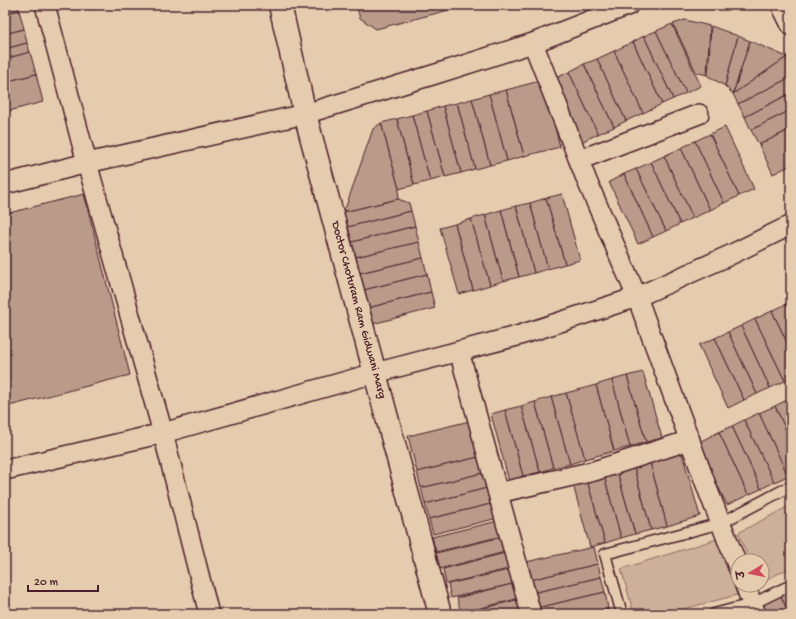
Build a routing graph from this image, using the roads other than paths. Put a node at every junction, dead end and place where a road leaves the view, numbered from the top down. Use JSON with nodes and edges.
{"nodes":[{"id":1,"x":46,"y":5,"type":"edge"},
{"id":2,"x":280,"y":5,"type":"edge"},
{"id":3,"x":629,"y":5,"type":"edge"},
{"id":4,"x":781,"y":5,"type":"edge"},
{"id":5,"x":791,"y":25,"type":"edge"},
{"id":6,"x":533,"y":43,"type":"junction"},
{"id":7,"x":305,"y":114,"type":"junction"},
{"id":8,"x":699,"y":114,"type":"dead end"},
{"id":9,"x":579,"y":160,"type":"junction"},
{"id":10,"x":87,"y":163,"type":"junction"},
{"id":11,"x":5,"y":184,"type":"edge"},
{"id":12,"x":791,"y":225,"type":"edge"},
{"id":13,"x":636,"y":297,"type":"junction"},
{"id":14,"x":459,"y":351,"type":"junction"},
{"id":15,"x":375,"y":373,"type":"junction"},
{"id":16,"x":163,"y":432,"type":"junction"},
{"id":17,"x":690,"y":440,"type":"junction"},
{"id":18,"x":5,"y":470,"type":"edge"},
{"id":19,"x":791,"y":486,"type":"edge"},
{"id":20,"x":498,"y":493,"type":"junction"},
{"id":21,"x":721,"y":523,"type":"junction"},
{"id":22,"x":733,"y":553,"type":"edge"},
{"id":23,"x":791,"y":585,"type":"edge"},
{"id":24,"x":748,"y":593,"type":"edge"},
{"id":25,"x":754,"y":609,"type":"edge"},
{"id":26,"x":209,"y":614,"type":"edge"},
{"id":27,"x":440,"y":614,"type":"edge"},
{"id":28,"x":531,"y":614,"type":"edge"},
{"id":29,"x":622,"y":614,"type":"edge"},
{"id":30,"x":714,"y":614,"type":"edge"}],
"edges":[{"from":1,"to":10,"type":"street"},
{"from":2,"to":7,"type":"street","name":"Doctor Choturam Ram Gidwani Marg"},
{"from":3,"to":6,"type":"street"},
{"from":4,"to":5,"type":"street"},
{"from":6,"to":7,"type":"street"},
{"from":6,"to":9,"type":"street"},
{"from":7,"to":10,"type":"street"},
{"from":7,"to":15,"type":"street","name":"Doctor Choturam Ram Gidwani Marg"},
{"from":8,"to":9,"type":"street"},
{"from":9,"to":13,"type":"street"},
{"from":10,"to":11,"type":"street"},
{"from":10,"to":16,"type":"street"},
{"from":12,"to":13,"type":"street"},
{"from":13,"to":14,"type":"street"},
{"from":13,"to":17,"type":"street"},
{"from":14,"to":15,"type":"street"},
{"from":14,"to":20,"type":"street"},
{"from":15,"to":16,"type":"street"},
{"from":15,"to":27,"type":"street","name":"Doctor Choturam Ram Gidwani Marg"},
{"from":16,"to":18,"type":"street"},
{"from":16,"to":26,"type":"street"},
{"from":17,"to":20,"type":"street"},
{"from":17,"to":21,"type":"street"},
{"from":19,"to":21,"type":"lane"},
{"from":20,"to":28,"type":"street"},
{"from":21,"to":22,"type":"street"},
{"from":21,"to":29,"type":"lane"},
{"from":23,"to":25,"type":"lane"},
{"from":24,"to":25,"type":"street"},
{"from":25,"to":30,"type":"lane"}]}
